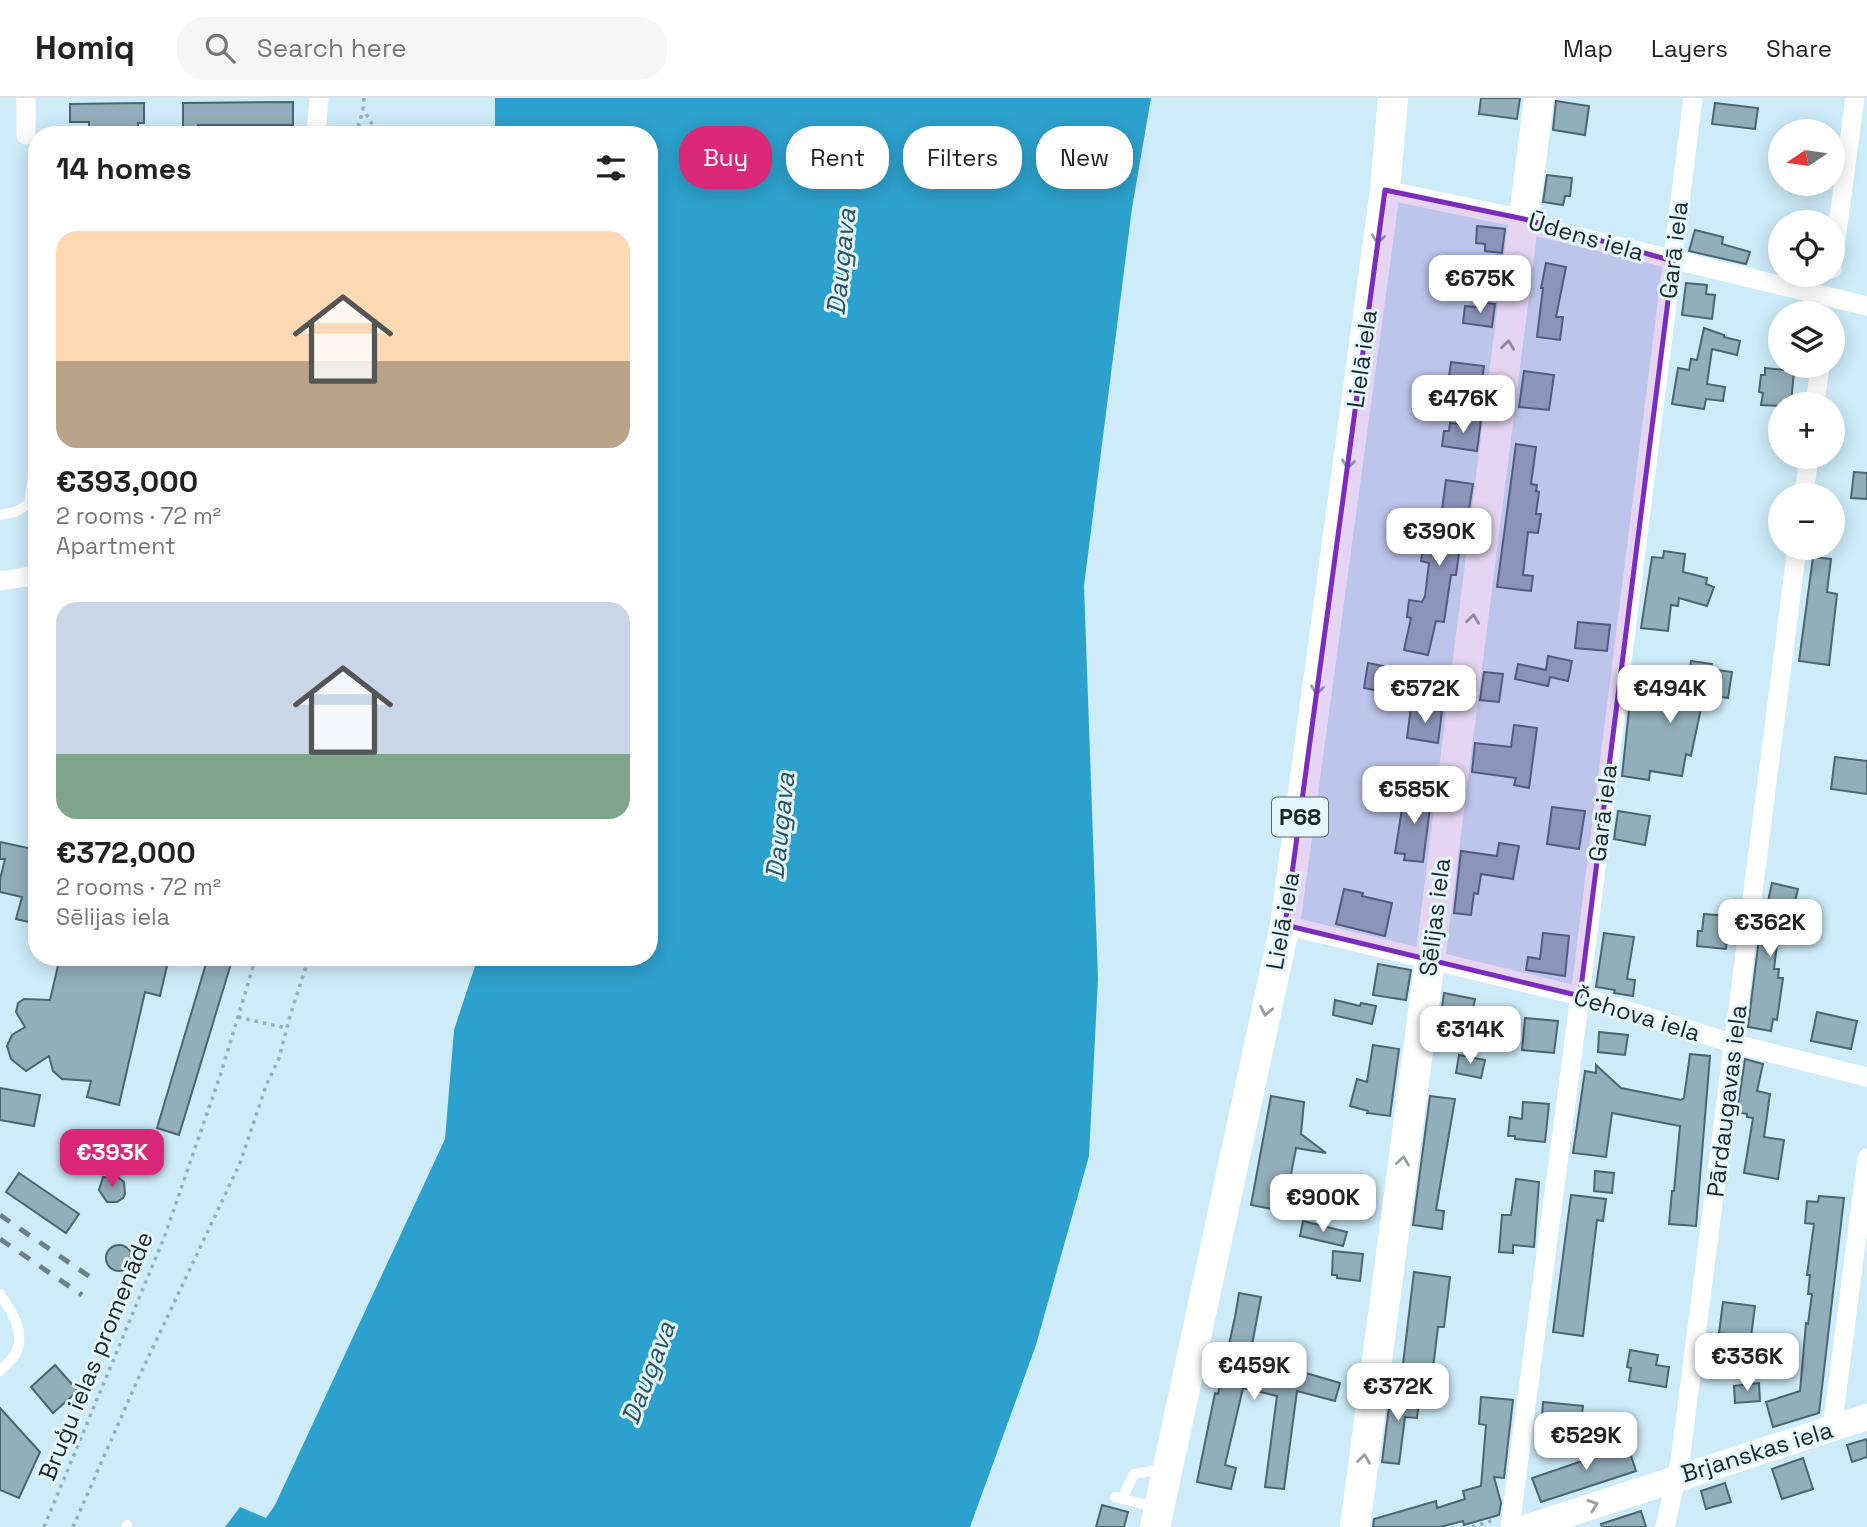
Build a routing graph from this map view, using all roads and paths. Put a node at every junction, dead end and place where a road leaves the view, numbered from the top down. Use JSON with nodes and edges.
{"nodes":[{"id":1,"x":26,"y":98,"type":"edge"},
{"id":2,"x":319,"y":98,"type":"edge"},
{"id":3,"x":364,"y":98,"type":"edge"},
{"id":4,"x":1394,"y":98,"type":"edge"},
{"id":5,"x":1539,"y":98,"type":"edge"},
{"id":6,"x":1693,"y":98,"type":"edge"},
{"id":7,"x":1855,"y":98,"type":"edge"},
{"id":8,"x":363,"y":109,"type":"junction"},
{"id":9,"x":317,"y":126,"type":"edge"},
{"id":10,"x":358,"y":126,"type":"edge"},
{"id":11,"x":373,"y":126,"type":"edge"},
{"id":12,"x":26,"y":135,"type":"dead end"},
{"id":13,"x":1385,"y":190,"type":"junction"},
{"id":14,"x":1840,"y":210,"type":"edge"},
{"id":15,"x":1524,"y":219,"type":"junction"},
{"id":16,"x":1673,"y":261,"type":"junction"},
{"id":17,"x":1810,"y":301,"type":"edge"},
{"id":18,"x":1845,"y":306,"type":"edge"},
{"id":19,"x":1867,"y":306,"type":"edge"},
{"id":20,"x":28,"y":505,"type":"edge"},
{"id":21,"x":0,"y":515,"type":"edge"},
{"id":22,"x":1796,"y":560,"type":"edge"},
{"id":23,"x":28,"y":576,"type":"edge"},
{"id":24,"x":0,"y":581,"type":"edge"},
{"id":25,"x":1285,"y":925,"type":"junction"},
{"id":26,"x":1430,"y":960,"type":"junction"},
{"id":27,"x":253,"y":966,"type":"edge"},
{"id":28,"x":306,"y":966,"type":"edge"},
{"id":29,"x":1580,"y":996,"type":"junction"},
{"id":30,"x":238,"y":1017,"type":"junction"},
{"id":31,"x":286,"y":1028,"type":"junction"},
{"id":32,"x":1735,"y":1044,"type":"junction"},
{"id":33,"x":1867,"y":1077,"type":"edge"},
{"id":34,"x":1867,"y":1158,"type":"edge"},
{"id":35,"x":0,"y":1294,"type":"edge"},
{"id":36,"x":0,"y":1370,"type":"edge"},
{"id":37,"x":1867,"y":1417,"type":"edge"},
{"id":38,"x":1832,"y":1429,"type":"junction"},
{"id":39,"x":1167,"y":1468,"type":"junction"},
{"id":40,"x":1678,"y":1477,"type":"junction"},
{"id":41,"x":1157,"y":1518,"type":"edge"},
{"id":42,"x":44,"y":1527,"type":"edge"},
{"id":43,"x":73,"y":1527,"type":"edge"},
{"id":44,"x":1355,"y":1527,"type":"edge"},
{"id":45,"x":1510,"y":1527,"type":"edge"},
{"id":46,"x":1528,"y":1527,"type":"edge"},
{"id":47,"x":1665,"y":1527,"type":"edge"}],
"edges":[{"from":1,"to":12,"type":"street"},
{"from":2,"to":9,"type":"street"},
{"from":3,"to":8,"type":"path"},
{"from":4,"to":13,"type":"main road","name":"Lielā iela","number":"P68"},
{"from":5,"to":15,"type":"main road","name":"Sēlijas iela"},
{"from":6,"to":16,"type":"street","name":"Garā iela"},
{"from":7,"to":14,"type":"street"},
{"from":8,"to":10,"type":"path"},
{"from":8,"to":11,"type":"path"},
{"from":13,"to":15,"type":"street","name":"Ūdens iela"},
{"from":13,"to":25,"type":"main road","name":"Lielā iela","number":"P68","one_way":true},
{"from":15,"to":16,"type":"street","name":"Ūdens iela"},
{"from":26,"to":15,"type":"main road","name":"Sēlijas iela","one_way":true},
{"from":16,"to":17,"type":"street","name":"Ūdens iela"},
{"from":16,"to":29,"type":"street","name":"Garā iela"},
{"from":18,"to":19,"type":"street","name":"Ūdens iela"},
{"from":20,"to":21,"type":"lane"},
{"from":22,"to":32,"type":"street","name":"Pārdaugavas iela"},
{"from":23,"to":24,"type":"street"},
{"from":25,"to":26,"type":"street","name":"Čehova iela"},
{"from":25,"to":39,"type":"main road","name":"Lielā iela","number":"P68","one_way":true},
{"from":26,"to":29,"type":"street","name":"Čehova iela"},
{"from":44,"to":26,"type":"main road","name":"Sēlijas iela","one_way":true},
{"from":27,"to":30,"type":"path","name":"Bruģu ielas promenāde"},
{"from":28,"to":31,"type":"path"},
{"from":29,"to":32,"type":"street","name":"Čehova iela"},
{"from":29,"to":45,"type":"street","name":"Garā iela"},
{"from":30,"to":31,"type":"path"},
{"from":30,"to":42,"type":"path","name":"Bruģu ielas promenāde"},
{"from":31,"to":43,"type":"path"},
{"from":32,"to":33,"type":"street","name":"Čehova iela"},
{"from":32,"to":40,"type":"street","name":"Pārdaugavas iela"},
{"from":34,"to":38,"type":"street"},
{"from":35,"to":36,"type":"lane"},
{"from":37,"to":38,"type":"main road","name":"Brjanskas iela"},
{"from":38,"to":40,"type":"main road","name":"Brjanskas iela"},
{"from":39,"to":41,"type":"main road","name":"Lielā iela","number":"P68"},
{"from":39,"to":41,"type":"lane"},
{"from":46,"to":40,"type":"main road","name":"Brjanskas iela","one_way":true},
{"from":40,"to":47,"type":"street","name":"Pārdaugavas iela"}]}
